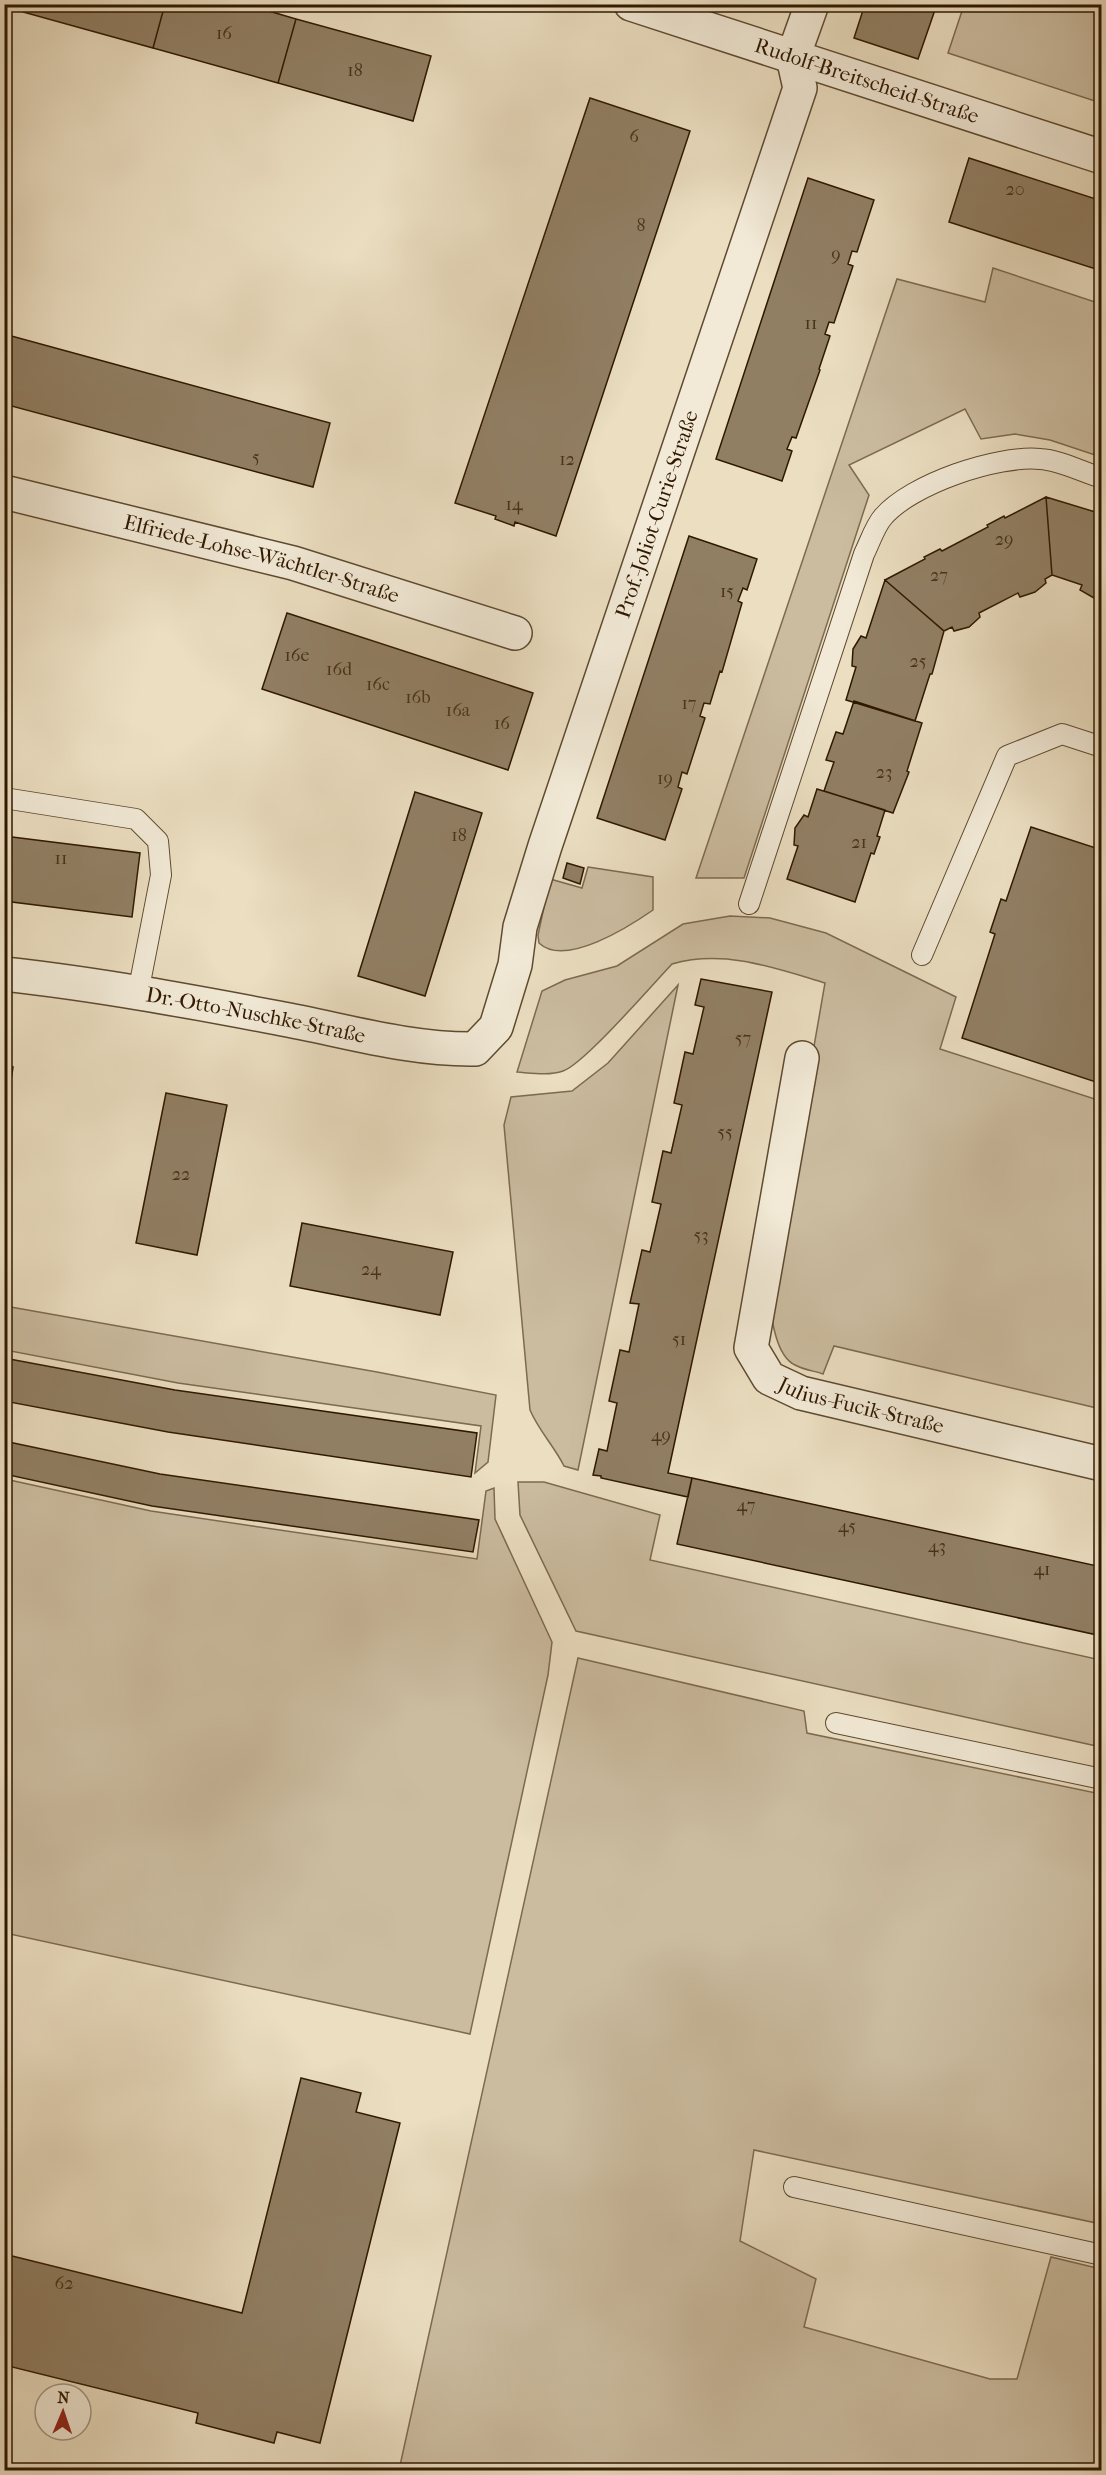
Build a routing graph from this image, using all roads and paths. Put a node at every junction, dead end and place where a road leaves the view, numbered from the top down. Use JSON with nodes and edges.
{"nodes":[{"id":1,"x":631,"y":4,"type":"edge"},
{"id":2,"x":812,"y":4,"type":"edge"},
{"id":3,"x":794,"y":57,"type":"junction"},
{"id":4,"x":1101,"y":157,"type":"edge"},
{"id":5,"x":1101,"y":478,"type":"edge"},
{"id":6,"x":4,"y":492,"type":"edge"},
{"id":7,"x":515,"y":633,"type":"dead end"},
{"id":8,"x":1101,"y":747,"type":"edge"},
{"id":9,"x":4,"y":798,"type":"edge"},
{"id":10,"x":748,"y":904,"type":"dead end"},
{"id":11,"x":922,"y":955,"type":"dead end"},
{"id":12,"x":4,"y":974,"type":"edge"},
{"id":13,"x":138,"y":993,"type":"junction"},
{"id":14,"x":496,"y":1027,"type":"joint"},
{"id":15,"x":802,"y":1058,"type":"dead end"},
{"id":16,"x":1101,"y":1464,"type":"edge"},
{"id":17,"x":836,"y":1723,"type":"dead end"},
{"id":18,"x":1101,"y":1779,"type":"edge"},
{"id":19,"x":794,"y":2187,"type":"dead end"},
{"id":20,"x":1101,"y":2255,"type":"edge"}],
"edges":[{"from":1,"to":3,"type":"street","name":"Rudolf-Breitscheid-Straße"},
{"from":2,"to":3,"type":"street","name":"Prof.-Joliot-Curie-Straße"},
{"from":3,"to":4,"type":"street","name":"Rudolf-Breitscheid-Straße"},
{"from":3,"to":14,"type":"street","name":"Prof.-Joliot-Curie-Straße"},
{"from":5,"to":10,"type":"lane"},
{"from":6,"to":7,"type":"street","name":"Elfriede-Lohse-Wächtler-Straße"},
{"from":8,"to":11,"type":"lane"},
{"from":9,"to":13,"type":"lane"},
{"from":12,"to":13,"type":"street","name":"Dr.-Otto-Nuschke-Straße"},
{"from":13,"to":14,"type":"street","name":"Dr.-Otto-Nuschke-Straße"},
{"from":15,"to":16,"type":"street","name":"Julius-Fucik-Straße"},
{"from":17,"to":18,"type":"lane"},
{"from":19,"to":20,"type":"lane"}]}
